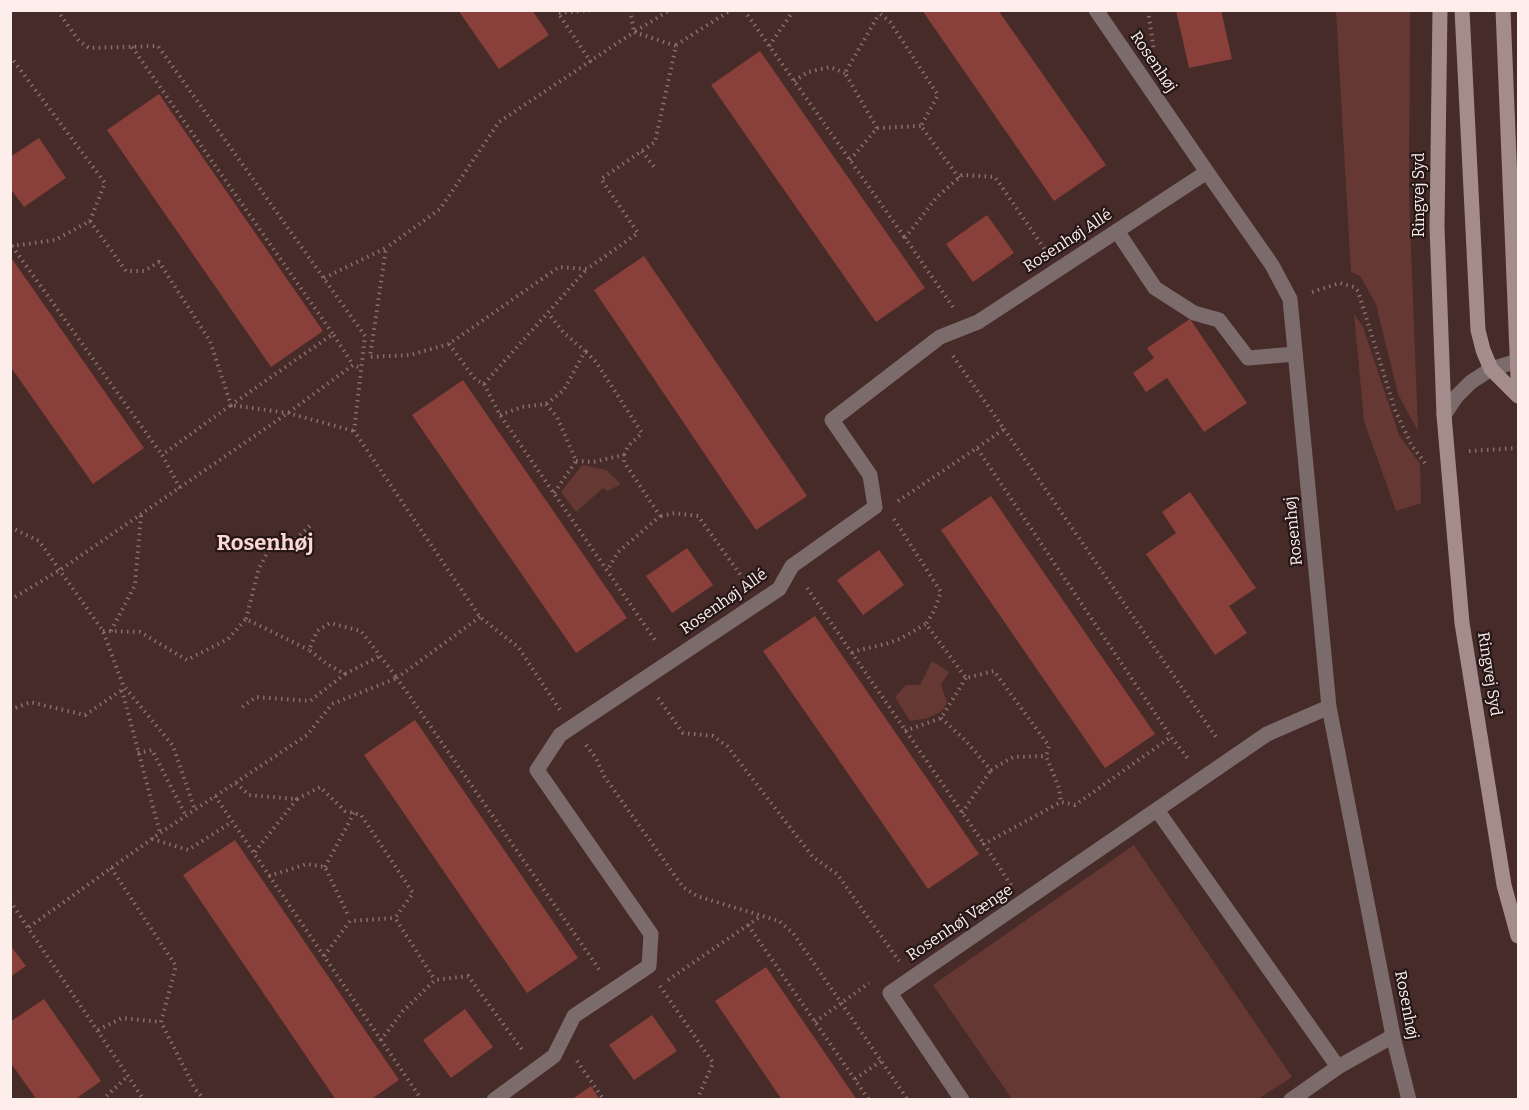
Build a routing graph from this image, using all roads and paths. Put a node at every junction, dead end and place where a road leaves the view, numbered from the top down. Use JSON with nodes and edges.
{"nodes":[{"id":1,"x":57,"y":10,"type":"edge"},
{"id":2,"x":595,"y":10,"type":"edge"},
{"id":3,"x":630,"y":10,"type":"edge"},
{"id":4,"x":670,"y":10,"type":"edge"},
{"id":5,"x":731,"y":10,"type":"edge"},
{"id":6,"x":744,"y":10,"type":"edge"},
{"id":7,"x":794,"y":10,"type":"edge"},
{"id":8,"x":1096,"y":10,"type":"edge"},
{"id":9,"x":1148,"y":10,"type":"edge"},
{"id":10,"x":1440,"y":10,"type":"edge"},
{"id":11,"x":1462,"y":10,"type":"edge"},
{"id":12,"x":1503,"y":10,"type":"edge"},
{"id":13,"x":557,"y":12,"type":"edge"},
{"id":14,"x":878,"y":12,"type":"edge"},
{"id":15,"x":634,"y":32,"type":"junction"},
{"id":16,"x":676,"y":45,"type":"junction"},
{"id":17,"x":769,"y":46,"type":"junction"},
{"id":18,"x":132,"y":47,"type":"junction"},
{"id":19,"x":10,"y":56,"type":"edge"},
{"id":20,"x":1155,"y":59,"type":"dead end"},
{"id":21,"x":591,"y":62,"type":"junction"},
{"id":22,"x":845,"y":73,"type":"junction"},
{"id":23,"x":794,"y":81,"type":"junction"},
{"id":24,"x":921,"y":126,"type":"junction"},
{"id":25,"x":877,"y":128,"type":"junction"},
{"id":26,"x":642,"y":151,"type":"junction"},
{"id":27,"x":850,"y":160,"type":"junction"},
{"id":28,"x":656,"y":168,"type":"dead end"},
{"id":29,"x":1207,"y":172,"type":"junction"},
{"id":30,"x":959,"y":178,"type":"junction"},
{"id":31,"x":90,"y":221,"type":"junction"},
{"id":32,"x":1117,"y":231,"type":"junction"},
{"id":33,"x":905,"y":238,"type":"junction"},
{"id":34,"x":11,"y":245,"type":"edge"},
{"id":35,"x":386,"y":248,"type":"junction"},
{"id":36,"x":587,"y":269,"type":"junction"},
{"id":37,"x":1059,"y":269,"type":"junction"},
{"id":38,"x":1516,"y":275,"type":"edge"},
{"id":39,"x":324,"y":278,"type":"junction"},
{"id":40,"x":1290,"y":299,"type":"junction"},
{"id":41,"x":548,"y":313,"type":"junction"},
{"id":42,"x":967,"y":326,"type":"junction"},
{"id":43,"x":333,"y":334,"type":"junction"},
{"id":44,"x":940,"y":337,"type":"junction"},
{"id":45,"x":448,"y":344,"type":"junction"},
{"id":46,"x":585,"y":351,"type":"junction"},
{"id":47,"x":1295,"y":354,"type":"junction"},
{"id":48,"x":1518,"y":361,"type":"edge"},
{"id":49,"x":353,"y":365,"type":"junction"},
{"id":50,"x":361,"y":368,"type":"junction"},
{"id":51,"x":1491,"y":369,"type":"junction"},
{"id":52,"x":1518,"y":377,"type":"edge"},
{"id":53,"x":484,"y":384,"type":"junction"},
{"id":54,"x":1518,"y":396,"type":"edge"},
{"id":55,"x":546,"y":404,"type":"junction"},
{"id":56,"x":231,"y":405,"type":"junction"},
{"id":57,"x":288,"y":413,"type":"junction"},
{"id":58,"x":500,"y":415,"type":"junction"},
{"id":59,"x":1444,"y":415,"type":"junction"},
{"id":60,"x":1004,"y":429,"type":"junction"},
{"id":61,"x":354,"y":430,"type":"junction"},
{"id":62,"x":977,"y":448,"type":"junction"},
{"id":63,"x":162,"y":455,"type":"junction"},
{"id":64,"x":624,"y":455,"type":"junction"},
{"id":65,"x":576,"y":461,"type":"junction"},
{"id":66,"x":1449,"y":465,"type":"junction"},
{"id":67,"x":180,"y":488,"type":"junction"},
{"id":68,"x":554,"y":493,"type":"junction"},
{"id":69,"x":875,"y":507,"type":"junction"},
{"id":70,"x":141,"y":514,"type":"junction"},
{"id":71,"x":660,"y":516,"type":"junction"},
{"id":72,"x":894,"y":520,"type":"dead end"},
{"id":73,"x":313,"y":523,"type":"dead end"},
{"id":74,"x":10,"y":527,"type":"edge"},
{"id":75,"x":792,"y":566,"type":"junction"},
{"id":76,"x":60,"y":570,"type":"junction"},
{"id":77,"x":607,"y":571,"type":"junction"},
{"id":78,"x":10,"y":600,"type":"edge"},
{"id":79,"x":760,"y":602,"type":"junction"},
{"id":80,"x":480,"y":617,"type":"junction"},
{"id":81,"x":246,"y":619,"type":"junction"},
{"id":82,"x":926,"y":624,"type":"junction"},
{"id":83,"x":103,"y":631,"type":"junction"},
{"id":84,"x":111,"y":631,"type":"junction"},
{"id":85,"x":309,"y":650,"type":"junction"},
{"id":86,"x":852,"y":653,"type":"junction"},
{"id":87,"x":380,"y":656,"type":"junction"},
{"id":88,"x":670,"y":662,"type":"junction"},
{"id":89,"x":345,"y":674,"type":"junction"},
{"id":90,"x":397,"y":678,"type":"junction"},
{"id":91,"x":966,"y":678,"type":"junction"},
{"id":92,"x":644,"y":679,"type":"junction"},
{"id":93,"x":124,"y":689,"type":"junction"},
{"id":94,"x":1329,"y":707,"type":"junction"},
{"id":95,"x":241,"y":708,"type":"dead end"},
{"id":96,"x":10,"y":710,"type":"edge"},
{"id":97,"x":941,"y":718,"type":"junction"},
{"id":98,"x":572,"y":726,"type":"junction"},
{"id":99,"x":905,"y":731,"type":"junction"},
{"id":100,"x":1171,"y":737,"type":"junction"},
{"id":101,"x":138,"y":753,"type":"junction"},
{"id":102,"x":1046,"y":756,"type":"junction"},
{"id":103,"x":1231,"y":759,"type":"junction"},
{"id":104,"x":991,"y":770,"type":"junction"},
{"id":105,"x":1204,"y":777,"type":"junction"},
{"id":106,"x":236,"y":783,"type":"junction"},
{"id":107,"x":215,"y":796,"type":"junction"},
{"id":108,"x":297,"y":800,"type":"junction"},
{"id":109,"x":1061,"y":802,"type":"junction"},
{"id":110,"x":195,"y":810,"type":"junction"},
{"id":111,"x":1157,"y":810,"type":"junction"},
{"id":112,"x":354,"y":813,"type":"junction"},
{"id":113,"x":962,"y":813,"type":"junction"},
{"id":114,"x":186,"y":816,"type":"junction"},
{"id":115,"x":232,"y":822,"type":"junction"},
{"id":116,"x":160,"y":834,"type":"junction"},
{"id":117,"x":152,"y":839,"type":"junction"},
{"id":118,"x":984,"y":844,"type":"junction"},
{"id":119,"x":254,"y":853,"type":"junction"},
{"id":120,"x":325,"y":867,"type":"junction"},
{"id":121,"x":111,"y":868,"type":"junction"},
{"id":122,"x":269,"y":876,"type":"junction"},
{"id":123,"x":10,"y":901,"type":"edge"},
{"id":124,"x":1023,"y":902,"type":"junction"},
{"id":125,"x":348,"y":915,"type":"dead end"},
{"id":126,"x":762,"y":916,"type":"junction"},
{"id":127,"x":395,"y":918,"type":"junction"},
{"id":128,"x":748,"y":925,"type":"junction"},
{"id":129,"x":29,"y":927,"type":"junction"},
{"id":130,"x":1518,"y":936,"type":"edge"},
{"id":131,"x":324,"y":956,"type":"junction"},
{"id":132,"x":911,"y":978,"type":"junction"},
{"id":133,"x":435,"y":980,"type":"junction"},
{"id":134,"x":660,"y":985,"type":"junction"},
{"id":135,"x":613,"y":990,"type":"junction"},
{"id":136,"x":651,"y":991,"type":"dead end"},
{"id":137,"x":842,"y":1004,"type":"junction"},
{"id":138,"x":161,"y":1022,"type":"junction"},
{"id":139,"x":815,"y":1022,"type":"junction"},
{"id":140,"x":98,"y":1030,"type":"junction"},
{"id":141,"x":1393,"y":1036,"type":"junction"},
{"id":142,"x":381,"y":1040,"type":"junction"},
{"id":143,"x":562,"y":1040,"type":"junction"},
{"id":144,"x":881,"y":1061,"type":"junction"},
{"id":145,"x":1338,"y":1067,"type":"junction"},
{"id":146,"x":536,"y":1069,"type":"junction"},
{"id":147,"x":128,"y":1076,"type":"junction"},
{"id":148,"x":855,"y":1079,"type":"junction"},
{"id":149,"x":696,"y":1099,"type":"edge"},
{"id":150,"x":102,"y":1100,"type":"edge"},
{"id":151,"x":144,"y":1100,"type":"edge"},
{"id":152,"x":205,"y":1100,"type":"edge"},
{"id":153,"x":422,"y":1100,"type":"edge"},
{"id":154,"x":494,"y":1100,"type":"edge"},
{"id":155,"x":604,"y":1100,"type":"edge"},
{"id":156,"x":868,"y":1100,"type":"edge"},
{"id":157,"x":908,"y":1100,"type":"edge"},
{"id":158,"x":962,"y":1100,"type":"edge"},
{"id":159,"x":1290,"y":1100,"type":"edge"},
{"id":160,"x":1409,"y":1100,"type":"edge"}],
"edges":[{"from":1,"to":18,"type":"path"},
{"from":2,"to":13,"type":"path"},
{"from":3,"to":15,"type":"path"},
{"from":4,"to":15,"type":"path"},
{"from":5,"to":16,"type":"path"},
{"from":6,"to":17,"type":"path"},
{"from":7,"to":17,"type":"path"},
{"from":8,"to":29,"type":"street","name":"Rosenhøj"},
{"from":9,"to":20,"type":"path"},
{"from":10,"to":59,"type":"main road","name":"Ringvej Syd"},
{"from":11,"to":51,"type":"main road"},
{"from":12,"to":38,"type":"main road"},
{"from":13,"to":21,"type":"path"},
{"from":14,"to":22,"type":"path"},
{"from":14,"to":24,"type":"path"},
{"from":15,"to":16,"type":"path"},
{"from":15,"to":21,"type":"path"},
{"from":16,"to":26,"type":"path"},
{"from":17,"to":23,"type":"path"},
{"from":18,"to":39,"type":"path"},
{"from":18,"to":43,"type":"path"},
{"from":19,"to":31,"type":"path"},
{"from":21,"to":35,"type":"path"},
{"from":22,"to":23,"type":"path"},
{"from":22,"to":25,"type":"path"},
{"from":23,"to":27,"type":"path"},
{"from":24,"to":25,"type":"path"},
{"from":24,"to":30,"type":"path"},
{"from":25,"to":27,"type":"path"},
{"from":26,"to":28,"type":"path"},
{"from":26,"to":36,"type":"path"},
{"from":27,"to":33,"type":"path"},
{"from":29,"to":32,"type":"street","name":"Rosenhøj Allé"},
{"from":29,"to":40,"type":"street","name":"Rosenhøj"},
{"from":30,"to":33,"type":"path"},
{"from":30,"to":37,"type":"path"},
{"from":31,"to":34,"type":"path"},
{"from":31,"to":56,"type":"path"},
{"from":32,"to":37,"type":"street","name":"Rosenhøj Allé"},
{"from":32,"to":47,"type":"street"},
{"from":33,"to":42,"type":"path"},
{"from":34,"to":63,"type":"path"},
{"from":35,"to":39,"type":"path"},
{"from":35,"to":45,"type":"path"},
{"from":36,"to":41,"type":"path"},
{"from":36,"to":45,"type":"path"},
{"from":37,"to":42,"type":"street","name":"Rosenhøj Allé"},
{"from":38,"to":48,"type":"main road"},
{"from":39,"to":50,"type":"path"},
{"from":40,"to":47,"type":"street","name":"Rosenhøj"},
{"from":40,"to":66,"type":"path"},
{"from":41,"to":46,"type":"path"},
{"from":41,"to":53,"type":"path"},
{"from":42,"to":44,"type":"street","name":"Rosenhøj Allé"},
{"from":43,"to":49,"type":"path"},
{"from":43,"to":56,"type":"path"},
{"from":44,"to":60,"type":"path"},
{"from":44,"to":69,"type":"street","name":"Rosenhøj Allé"},
{"from":45,"to":53,"type":"path"},
{"from":46,"to":55,"type":"path"},
{"from":46,"to":64,"type":"path"},
{"from":47,"to":94,"type":"street","name":"Rosenhøj"},
{"from":48,"to":51,"type":"street"},
{"from":48,"to":52,"type":"main road"},
{"from":49,"to":50,"type":"path"},
{"from":49,"to":57,"type":"path"},
{"from":50,"to":61,"type":"path"},
{"from":51,"to":54,"type":"main road"},
{"from":51,"to":59,"type":"street"},
{"from":53,"to":58,"type":"path"},
{"from":55,"to":58,"type":"path"},
{"from":55,"to":65,"type":"path"},
{"from":56,"to":57,"type":"path"},
{"from":56,"to":63,"type":"path"},
{"from":57,"to":61,"type":"path"},
{"from":57,"to":67,"type":"path"},
{"from":58,"to":68,"type":"path"},
{"from":59,"to":66,"type":"main road","name":"Ringvej Syd"},
{"from":60,"to":62,"type":"path"},
{"from":60,"to":103,"type":"path"},
{"from":61,"to":80,"type":"path"},
{"from":62,"to":69,"type":"path"},
{"from":62,"to":100,"type":"path"},
{"from":63,"to":67,"type":"path"},
{"from":64,"to":65,"type":"path"},
{"from":64,"to":71,"type":"path"},
{"from":65,"to":68,"type":"path"},
{"from":66,"to":130,"type":"main road","name":"Ringvej Syd"},
{"from":67,"to":70,"type":"path"},
{"from":68,"to":77,"type":"path"},
{"from":69,"to":75,"type":"street","name":"Rosenhøj Allé"},
{"from":70,"to":76,"type":"path"},
{"from":70,"to":84,"type":"path"},
{"from":71,"to":77,"type":"path"},
{"from":71,"to":79,"type":"path"},
{"from":72,"to":82,"type":"path"},
{"from":73,"to":81,"type":"path"},
{"from":74,"to":76,"type":"path"},
{"from":75,"to":79,"type":"street","name":"Rosenhøj Allé"},
{"from":75,"to":86,"type":"path"},
{"from":76,"to":78,"type":"path"},
{"from":76,"to":83,"type":"path"},
{"from":77,"to":88,"type":"path"},
{"from":79,"to":88,"type":"street","name":"Rosenhøj Allé"},
{"from":80,"to":90,"type":"path"},
{"from":80,"to":98,"type":"path"},
{"from":81,"to":84,"type":"path"},
{"from":81,"to":85,"type":"path"},
{"from":82,"to":86,"type":"path"},
{"from":82,"to":91,"type":"path"},
{"from":83,"to":84,"type":"path"},
{"from":83,"to":93,"type":"path"},
{"from":85,"to":87,"type":"path"},
{"from":85,"to":89,"type":"path"},
{"from":86,"to":99,"type":"path"},
{"from":87,"to":89,"type":"path"},
{"from":87,"to":90,"type":"path"},
{"from":88,"to":92,"type":"street","name":"Rosenhøj Allé"},
{"from":89,"to":95,"type":"path"},
{"from":90,"to":106,"type":"path"},
{"from":90,"to":135,"type":"path"},
{"from":91,"to":97,"type":"path"},
{"from":91,"to":102,"type":"path"},
{"from":92,"to":98,"type":"street","name":"Rosenhøj Allé"},
{"from":92,"to":132,"type":"path"},
{"from":93,"to":96,"type":"path"},
{"from":93,"to":101,"type":"path"},
{"from":93,"to":110,"type":"path"},
{"from":94,"to":103,"type":"street","name":"Rosenhøj Vænge"},
{"from":94,"to":141,"type":"street","name":"Rosenhøj"},
{"from":97,"to":99,"type":"path"},
{"from":97,"to":104,"type":"path"},
{"from":98,"to":126,"type":"path"},
{"from":98,"to":135,"type":"street","name":"Rosenhøj Allé"},
{"from":99,"to":113,"type":"path"},
{"from":100,"to":105,"type":"path"},
{"from":100,"to":109,"type":"path"},
{"from":101,"to":114,"type":"path"},
{"from":101,"to":116,"type":"path"},
{"from":102,"to":104,"type":"path"},
{"from":102,"to":109,"type":"path"},
{"from":103,"to":105,"type":"street","name":"Rosenhøj Vænge"},
{"from":104,"to":113,"type":"path"},
{"from":105,"to":111,"type":"street","name":"Rosenhøj Vænge"},
{"from":106,"to":107,"type":"path"},
{"from":106,"to":108,"type":"path"},
{"from":107,"to":110,"type":"path"},
{"from":107,"to":115,"type":"path"},
{"from":108,"to":112,"type":"path"},
{"from":108,"to":119,"type":"path"},
{"from":109,"to":118,"type":"path"},
{"from":110,"to":114,"type":"path"},
{"from":111,"to":124,"type":"street","name":"Rosenhøj Vænge"},
{"from":111,"to":145,"type":"street"},
{"from":112,"to":120,"type":"path"},
{"from":112,"to":127,"type":"path"},
{"from":113,"to":118,"type":"path"},
{"from":114,"to":116,"type":"path"},
{"from":115,"to":117,"type":"path"},
{"from":115,"to":119,"type":"path"},
{"from":116,"to":117,"type":"path"},
{"from":117,"to":121,"type":"path"},
{"from":118,"to":124,"type":"path"},
{"from":119,"to":122,"type":"path"},
{"from":120,"to":122,"type":"path"},
{"from":120,"to":125,"type":"path"},
{"from":121,"to":129,"type":"path"},
{"from":121,"to":138,"type":"path"},
{"from":122,"to":131,"type":"path"},
{"from":123,"to":129,"type":"path"},
{"from":124,"to":132,"type":"street","name":"Rosenhøj Vænge"},
{"from":126,"to":128,"type":"path"},
{"from":126,"to":137,"type":"path"},
{"from":127,"to":131,"type":"path"},
{"from":127,"to":133,"type":"path"},
{"from":128,"to":134,"type":"path"},
{"from":128,"to":139,"type":"path"},
{"from":129,"to":140,"type":"path"},
{"from":131,"to":142,"type":"path"},
{"from":132,"to":158,"type":"street","name":"Rosenhøj Vænge"},
{"from":133,"to":142,"type":"path"},
{"from":133,"to":146,"type":"path"},
{"from":134,"to":136,"type":"path"},
{"from":134,"to":149,"type":"path"},
{"from":135,"to":143,"type":"street","name":"Rosenhøj Allé"},
{"from":137,"to":139,"type":"path"},
{"from":137,"to":144,"type":"path"},
{"from":138,"to":140,"type":"path"},
{"from":138,"to":152,"type":"path"},
{"from":139,"to":148,"type":"path"},
{"from":140,"to":147,"type":"path"},
{"from":141,"to":145,"type":"street"},
{"from":141,"to":160,"type":"street","name":"Rosenhøj"},
{"from":142,"to":153,"type":"path"},
{"from":143,"to":146,"type":"street","name":"Rosenhøj Allé"},
{"from":143,"to":155,"type":"path"},
{"from":144,"to":148,"type":"path"},
{"from":144,"to":157,"type":"path"},
{"from":145,"to":159,"type":"street"},
{"from":146,"to":154,"type":"street","name":"Rosenhøj Allé"},
{"from":147,"to":150,"type":"path"},
{"from":147,"to":151,"type":"path"},
{"from":148,"to":156,"type":"path"}]}
